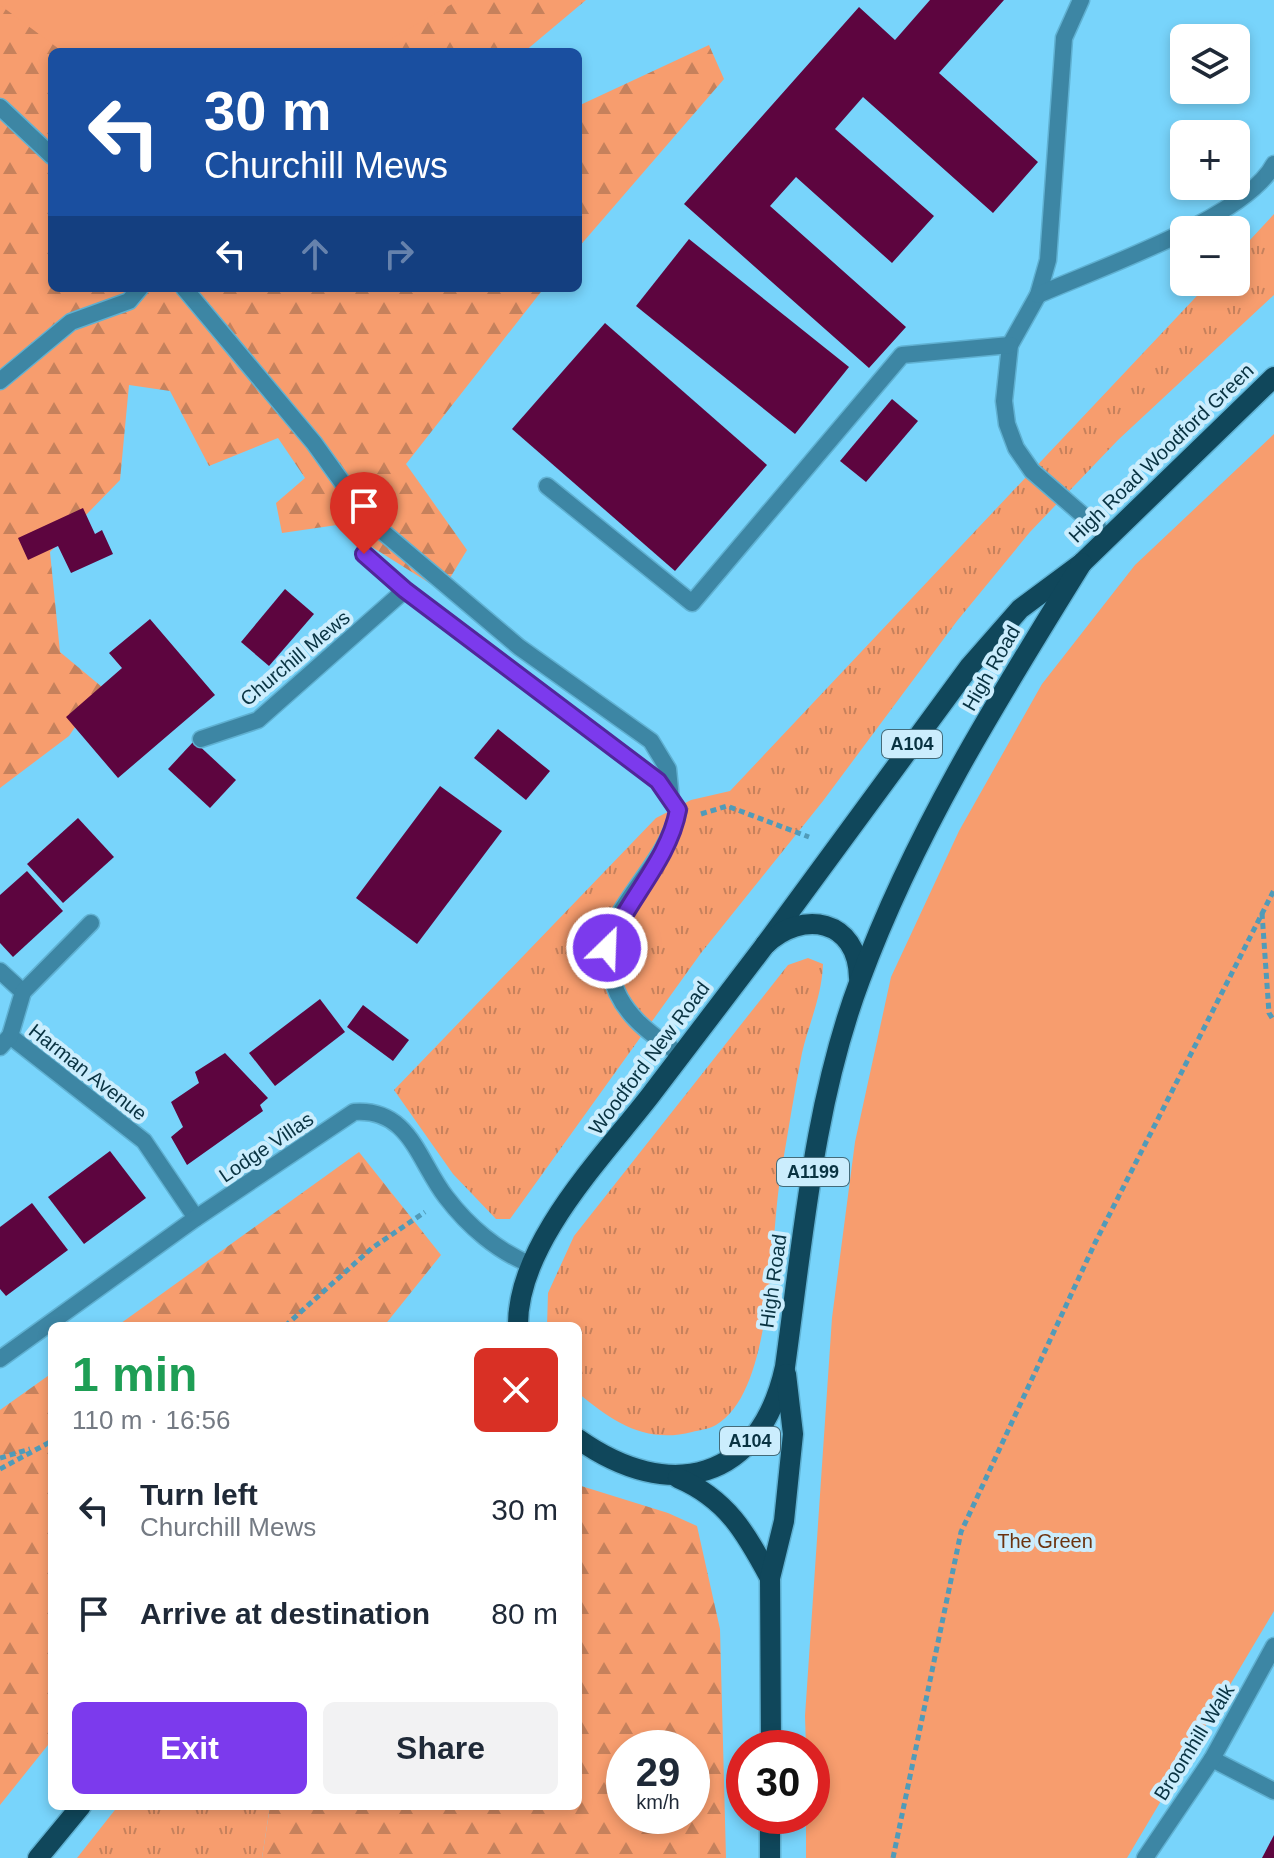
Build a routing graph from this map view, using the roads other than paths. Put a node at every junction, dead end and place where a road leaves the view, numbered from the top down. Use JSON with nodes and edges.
{"nodes":[{"id":1,"x":1081,"y":0,"type":"edge"},
{"id":2,"x":0,"y":107,"type":"edge"},
{"id":3,"x":48,"y":152,"type":"edge"},
{"id":4,"x":1274,"y":164,"type":"edge"},
{"id":5,"x":137,"y":292,"type":"edge"},
{"id":6,"x":187,"y":292,"type":"edge"},
{"id":7,"x":1038,"y":295,"type":"junction"},
{"id":8,"x":1010,"y":345,"type":"junction"},
{"id":9,"x":1274,"y":377,"type":"edge"},
{"id":10,"x":0,"y":381,"type":"edge"},
{"id":11,"x":547,"y":486,"type":"dead end"},
{"id":12,"x":1108,"y":537,"type":"junction"},
{"id":13,"x":364,"y":554,"type":"dead end"},
{"id":14,"x":1082,"y":563,"type":"junction"},
{"id":15,"x":405,"y":590,"type":"junction"},
{"id":16,"x":201,"y":739,"type":"dead end"},
{"id":17,"x":671,"y":800,"type":"junction"},
{"id":18,"x":91,"y":923,"type":"dead end"},
{"id":19,"x":765,"y":945,"type":"junction"},
{"id":20,"x":0,"y":971,"type":"edge"},
{"id":21,"x":859,"y":982,"type":"junction"},
{"id":22,"x":23,"y":992,"type":"junction"},
{"id":23,"x":5,"y":1041,"type":"edge"},
{"id":24,"x":681,"y":1055,"type":"junction"},
{"id":25,"x":196,"y":1218,"type":"junction"},
{"id":26,"x":532,"y":1265,"type":"junction"},
{"id":27,"x":51,"y":1322,"type":"edge"},
{"id":28,"x":518,"y":1322,"type":"edge"},
{"id":29,"x":48,"y":1324,"type":"edge"},
{"id":30,"x":0,"y":1359,"type":"edge"},
{"id":31,"x":785,"y":1367,"type":"junction"},
{"id":32,"x":582,"y":1445,"type":"edge"},
{"id":33,"x":678,"y":1478,"type":"junction"},
{"id":34,"x":770,"y":1578,"type":"junction"},
{"id":35,"x":1274,"y":1646,"type":"edge"},
{"id":36,"x":771,"y":1730,"type":"edge"},
{"id":37,"x":1212,"y":1759,"type":"junction"},
{"id":38,"x":1274,"y":1791,"type":"edge"},
{"id":39,"x":78,"y":1810,"type":"edge"},
{"id":40,"x":770,"y":1834,"type":"edge"},
{"id":41,"x":38,"y":1858,"type":"edge"},
{"id":42,"x":770,"y":1858,"type":"edge"},
{"id":43,"x":1145,"y":1858,"type":"edge"}],
"edges":[{"from":1,"to":7,"type":"street"},
{"from":2,"to":3,"type":"street"},
{"from":4,"to":7,"type":"street"},
{"from":5,"to":10,"type":"street"},
{"from":6,"to":17,"type":"street"},
{"from":7,"to":8,"type":"street"},
{"from":8,"to":11,"type":"street"},
{"from":8,"to":12,"type":"street"},
{"from":9,"to":12,"type":"main road","name":"High Road Woodford Green","number":"A104"},
{"from":12,"to":14,"type":"main road","name":"High Road Woodford Green","number":"A104"},
{"from":13,"to":15,"type":"street"},
{"from":14,"to":19,"type":"main road","name":"High Road","number":"A104"},
{"from":14,"to":21,"type":"main road","name":"High Road","number":"A104"},
{"from":15,"to":16,"type":"street","name":"Churchill Mews"},
{"from":15,"to":17,"type":"street"},
{"from":17,"to":24,"type":"street"},
{"from":18,"to":22,"type":"street","name":"Harman Avenue"},
{"from":19,"to":21,"type":"main road","name":"Woodford New Road","number":"A104"},
{"from":19,"to":24,"type":"main road","name":"Woodford New Road","number":"A104"},
{"from":20,"to":22,"type":"street"},
{"from":21,"to":31,"type":"main road","name":"High Road","number":"A1199"},
{"from":22,"to":23,"type":"street","name":"Harman Avenue"},
{"from":23,"to":25,"type":"street","name":"Harman Avenue"},
{"from":24,"to":26,"type":"main road","name":"Woodford New Road","number":"A104"},
{"from":25,"to":26,"type":"street","name":"Lodge Villas"},
{"from":25,"to":27,"type":"street","name":"Lodge Villas"},
{"from":26,"to":28,"type":"main road","name":"Woodford New Road","number":"A104"},
{"from":29,"to":30,"type":"street","name":"Lodge Villas"},
{"from":31,"to":33,"type":"main road","number":"A104"},
{"from":31,"to":34,"type":"main road","number":"A1199"},
{"from":32,"to":33,"type":"main road","number":"A104"},
{"from":33,"to":34,"type":"main road","number":"A1199"},
{"from":34,"to":36,"type":"main road","number":"A1199"},
{"from":35,"to":37,"type":"street","name":"Broomhill Walk"},
{"from":37,"to":38,"type":"street"},
{"from":37,"to":43,"type":"street","name":"Broomhill Walk"},
{"from":39,"to":41,"type":"main road"},
{"from":40,"to":42,"type":"main road"}]}
